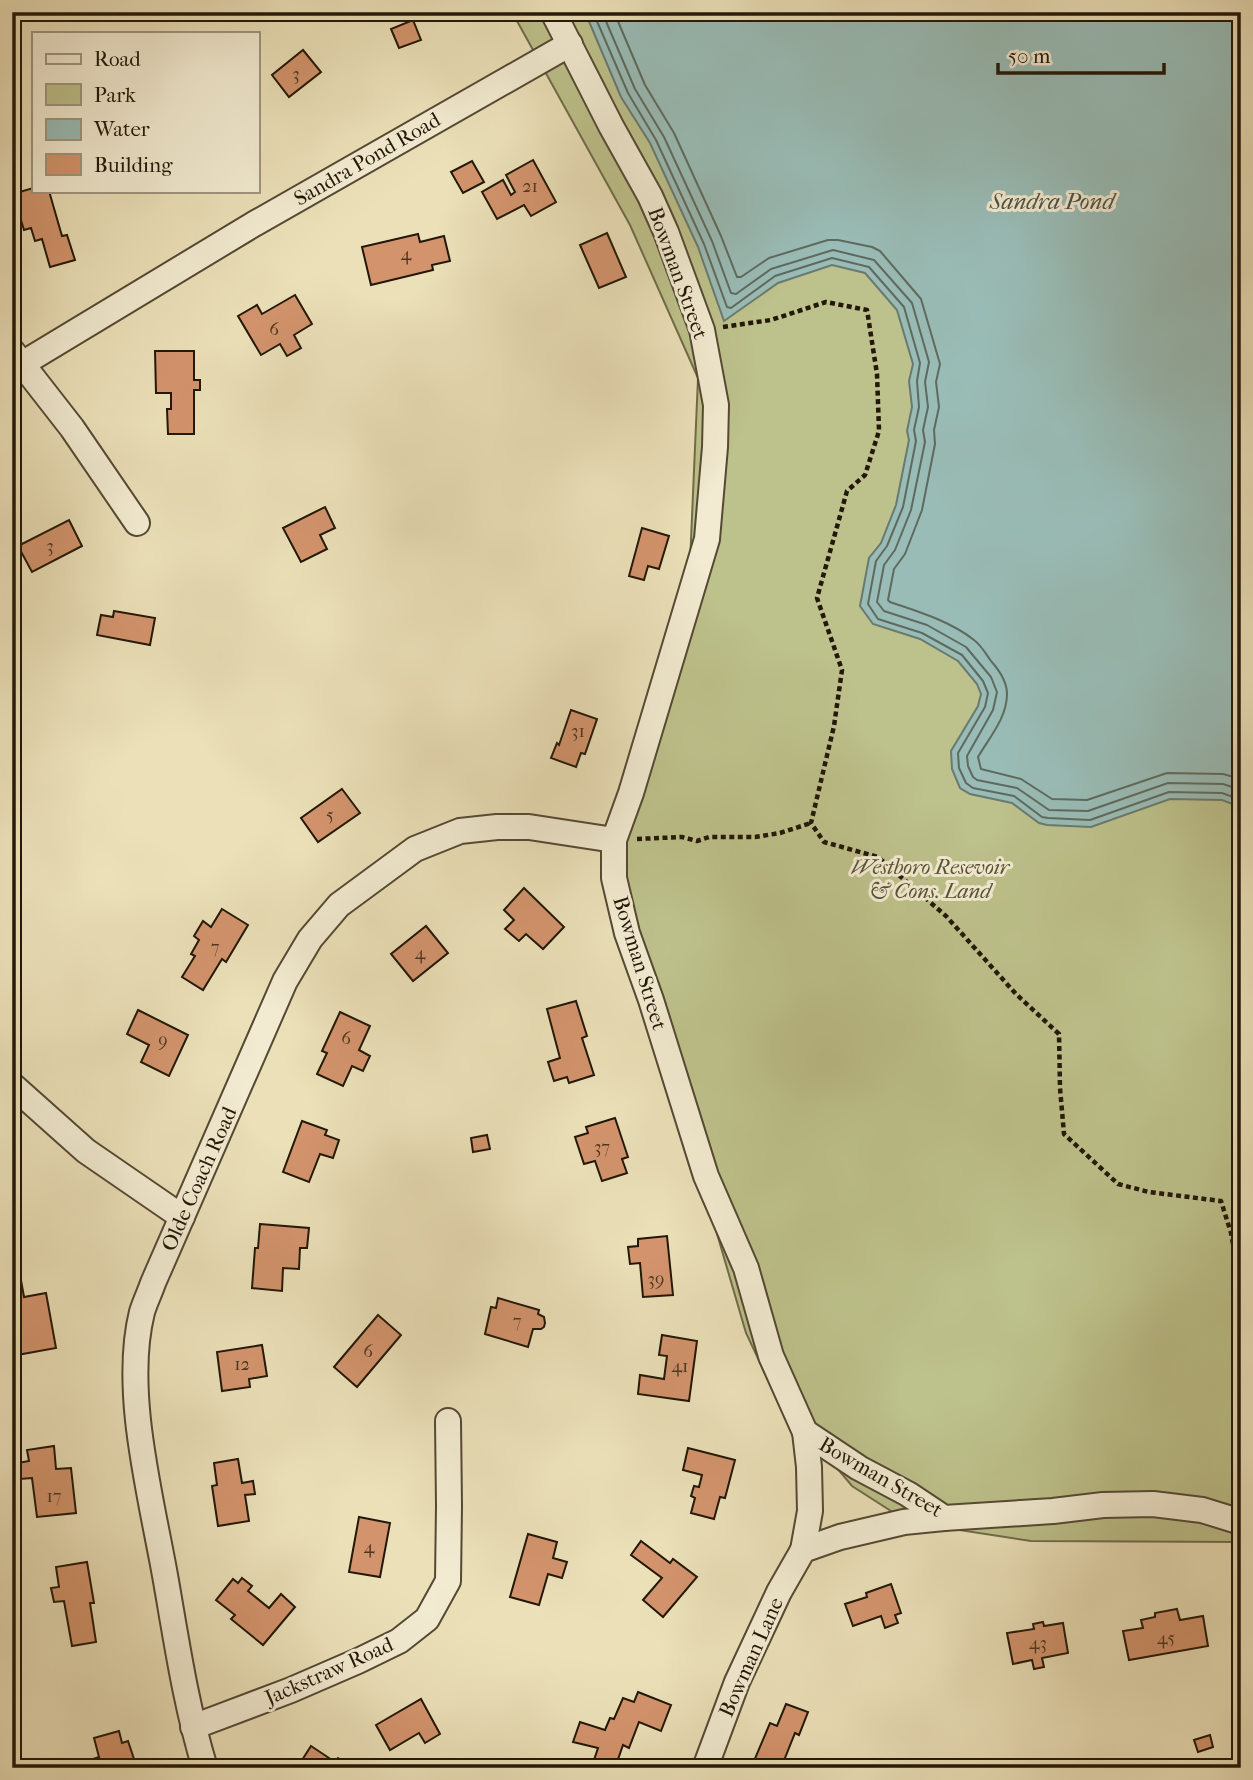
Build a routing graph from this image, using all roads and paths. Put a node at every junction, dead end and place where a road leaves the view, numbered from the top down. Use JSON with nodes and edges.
{"nodes":[{"id":1,"x":553,"y":12,"type":"edge"},
{"id":2,"x":570,"y":44,"type":"junction"},
{"id":3,"x":702,"y":330,"type":"junction"},
{"id":4,"x":17,"y":358,"type":"edge"},
{"id":5,"x":137,"y":523,"type":"dead end"},
{"id":6,"x":811,"y":823,"type":"junction"},
{"id":7,"x":614,"y":840,"type":"junction"},
{"id":8,"x":12,"y":1085,"type":"edge"},
{"id":9,"x":182,"y":1217,"type":"junction"},
{"id":10,"x":1241,"y":1338,"type":"edge"},
{"id":11,"x":448,"y":1421,"type":"dead end"},
{"id":12,"x":804,"y":1432,"type":"junction"},
{"id":13,"x":944,"y":1518,"type":"junction"},
{"id":14,"x":1241,"y":1522,"type":"edge"},
{"id":15,"x":803,"y":1550,"type":"junction"},
{"id":16,"x":193,"y":1727,"type":"junction"},
{"id":17,"x":205,"y":1768,"type":"edge"},
{"id":18,"x":705,"y":1768,"type":"edge"}],
"edges":[{"from":1,"to":2,"type":"street","name":"Bowman Street"},
{"from":2,"to":3,"type":"street","name":"Bowman Street"},
{"from":2,"to":4,"type":"street","name":"Sandra Pond Road"},
{"from":3,"to":6,"type":"path"},
{"from":3,"to":7,"type":"street","name":"Bowman Street"},
{"from":4,"to":5,"type":"street"},
{"from":6,"to":7,"type":"path"},
{"from":6,"to":10,"type":"path"},
{"from":7,"to":9,"type":"street","name":"Olde Coach Road"},
{"from":7,"to":12,"type":"street","name":"Bowman Street"},
{"from":8,"to":9,"type":"street"},
{"from":9,"to":16,"type":"street","name":"Olde Coach Road"},
{"from":11,"to":16,"type":"street","name":"Jackstraw Road"},
{"from":12,"to":13,"type":"street","name":"Bowman Street"},
{"from":12,"to":15,"type":"street","name":"Bowman Lane"},
{"from":13,"to":14,"type":"street","name":"Bowman Street"},
{"from":13,"to":15,"type":"street"},
{"from":15,"to":18,"type":"street","name":"Bowman Lane"},
{"from":16,"to":17,"type":"street","name":"Olde Coach Road"}]}
